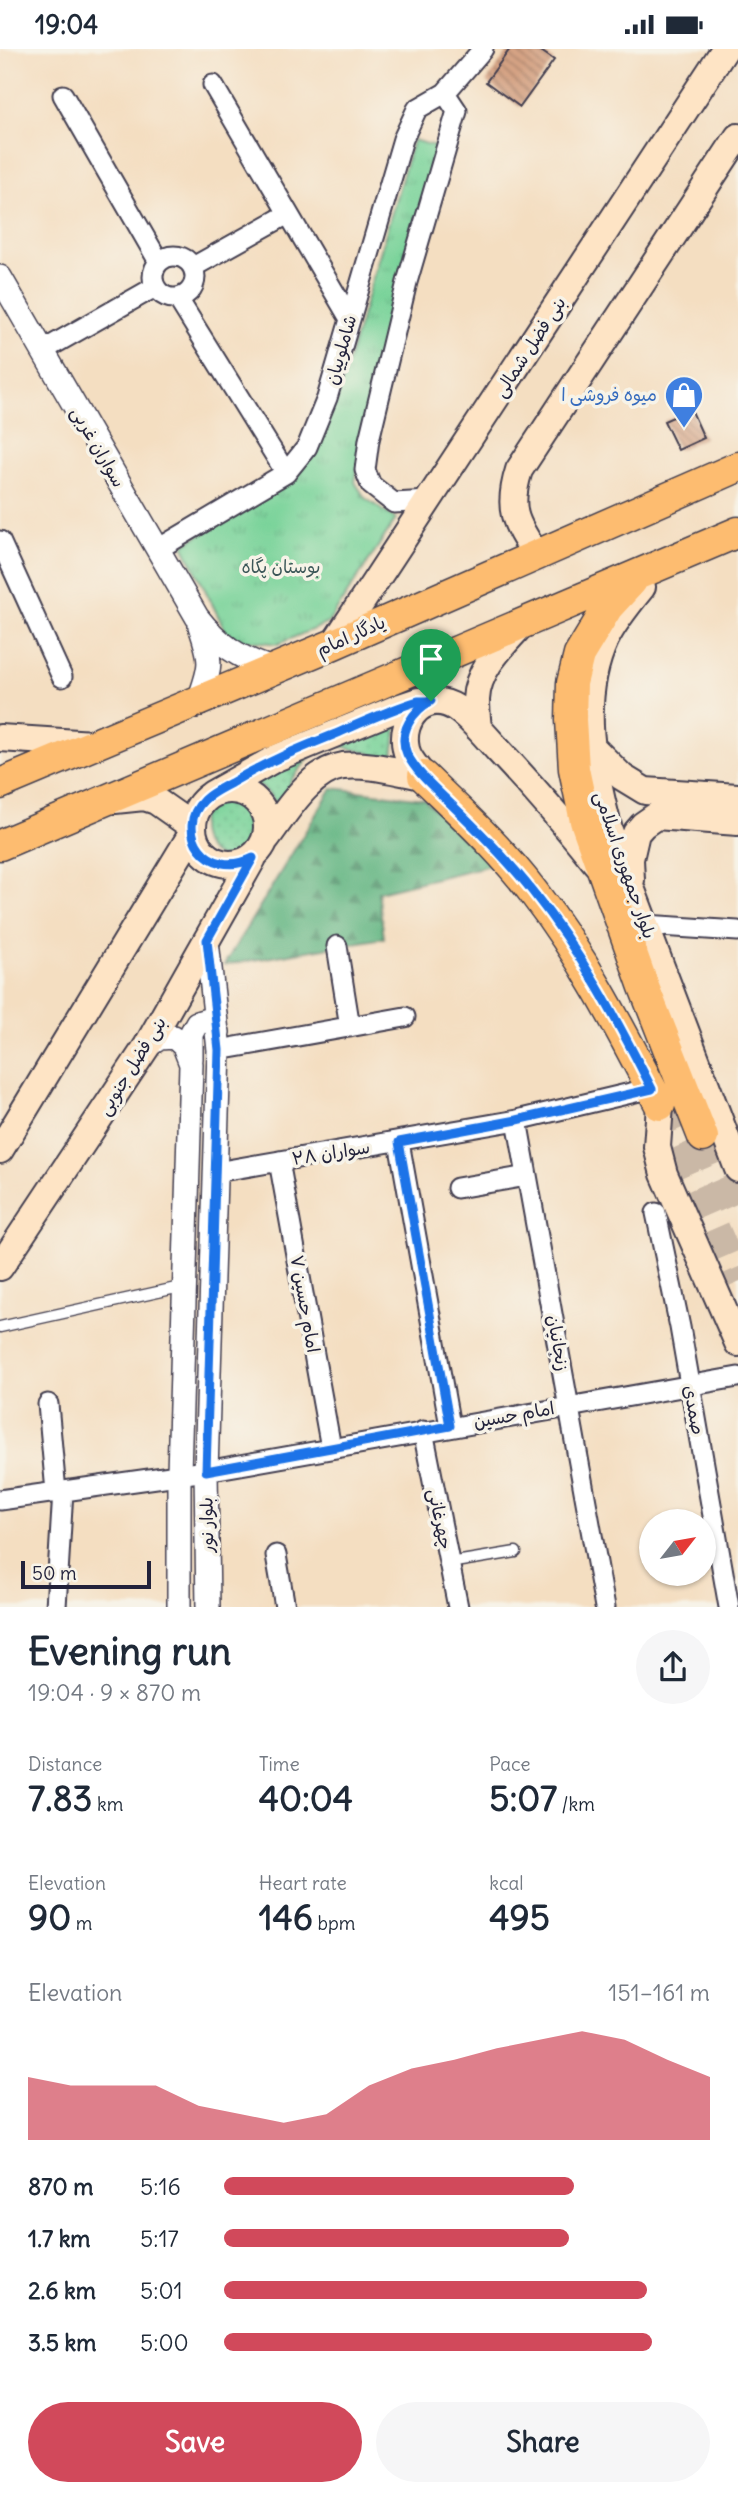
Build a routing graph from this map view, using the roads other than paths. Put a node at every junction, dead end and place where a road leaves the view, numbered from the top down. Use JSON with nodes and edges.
{"nodes":[{"id":1,"x":483,"y":49,"type":"edge"},
{"id":2,"x":725,"y":49,"type":"edge"},
{"id":3,"x":212,"y":85,"type":"dead end"},
{"id":4,"x":445,"y":93,"type":"junction"},
{"id":5,"x":63,"y":95,"type":"dead end"},
{"id":6,"x":738,"y":137,"type":"edge"},
{"id":7,"x":288,"y":213,"type":"junction"},
{"id":8,"x":159,"y":262,"type":"junction"},
{"id":9,"x":193,"y":267,"type":"junction"},
{"id":10,"x":0,"y":277,"type":"edge"},
{"id":11,"x":155,"y":287,"type":"junction"},
{"id":12,"x":178,"y":299,"type":"junction"},
{"id":13,"x":350,"y":319,"type":"junction"},
{"id":14,"x":43,"y":351,"type":"junction"},
{"id":15,"x":735,"y":470,"type":"edge"},
{"id":16,"x":286,"y":473,"type":"junction"},
{"id":17,"x":429,"y":502,"type":"junction"},
{"id":18,"x":737,"y":536,"type":"edge"},
{"id":19,"x":0,"y":541,"type":"edge"},
{"id":20,"x":158,"y":549,"type":"junction"},
{"id":21,"x":536,"y":554,"type":"junction"},
{"id":22,"x":648,"y":571,"type":"junction"},
{"id":23,"x":197,"y":617,"type":"junction"},
{"id":24,"x":524,"y":621,"type":"junction"},
{"id":25,"x":334,"y":644,"type":"junction"},
{"id":26,"x":273,"y":669,"type":"junction"},
{"id":27,"x":62,"y":677,"type":"dead end"},
{"id":28,"x":199,"y":700,"type":"junction"},
{"id":29,"x":431,"y":701,"type":"junction"},
{"id":30,"x":472,"y":722,"type":"junction"},
{"id":31,"x":0,"y":738,"type":"edge"},
{"id":32,"x":93,"y":744,"type":"junction"},
{"id":33,"x":591,"y":745,"type":"junction"},
{"id":34,"x":423,"y":776,"type":"junction"},
{"id":35,"x":0,"y":784,"type":"edge"},
{"id":36,"x":645,"y":791,"type":"junction"},
{"id":37,"x":212,"y":794,"type":"junction"},
{"id":38,"x":738,"y":797,"type":"edge"},
{"id":39,"x":106,"y":801,"type":"junction"},
{"id":40,"x":656,"y":817,"type":"junction"},
{"id":41,"x":738,"y":822,"type":"edge"},
{"id":42,"x":193,"y":829,"type":"junction"},
{"id":43,"x":0,"y":845,"type":"edge"},
{"id":44,"x":259,"y":848,"type":"junction"},
{"id":45,"x":604,"y":874,"type":"junction"},
{"id":46,"x":631,"y":889,"type":"junction"},
{"id":47,"x":645,"y":925,"type":"junction"},
{"id":48,"x":738,"y":931,"type":"edge"},
{"id":49,"x":207,"y":940,"type":"junction"},
{"id":50,"x":337,"y":946,"type":"dead end"},
{"id":51,"x":405,"y":1017,"type":"dead end"},
{"id":52,"x":350,"y":1027,"type":"junction"},
{"id":53,"x":218,"y":1041,"type":"junction"},
{"id":54,"x":147,"y":1047,"type":"junction"},
{"id":55,"x":191,"y":1064,"type":"junction"},
{"id":56,"x":656,"y":1097,"type":"junction"},
{"id":57,"x":517,"y":1120,"type":"junction"},
{"id":58,"x":721,"y":1130,"type":"edge"},
{"id":59,"x":399,"y":1142,"type":"junction"},
{"id":60,"x":0,"y":1150,"type":"edge"},
{"id":61,"x":279,"y":1161,"type":"junction"},
{"id":62,"x":738,"y":1169,"type":"edge"},
{"id":63,"x":216,"y":1172,"type":"junction"},
{"id":64,"x":527,"y":1176,"type":"junction"},
{"id":65,"x":457,"y":1188,"type":"dead end"},
{"id":66,"x":656,"y":1213,"type":"dead end"},
{"id":67,"x":0,"y":1267,"type":"edge"},
{"id":68,"x":186,"y":1286,"type":"junction"},
{"id":69,"x":0,"y":1327,"type":"edge"},
{"id":70,"x":738,"y":1343,"type":"edge"},
{"id":71,"x":738,"y":1377,"type":"edge"},
{"id":72,"x":690,"y":1384,"type":"junction"},
{"id":73,"x":48,"y":1404,"type":"dead end"},
{"id":74,"x":569,"y":1405,"type":"junction"},
{"id":75,"x":450,"y":1426,"type":"junction"},
{"id":76,"x":423,"y":1431,"type":"junction"},
{"id":77,"x":331,"y":1448,"type":"junction"},
{"id":78,"x":206,"y":1471,"type":"junction"},
{"id":79,"x":179,"y":1473,"type":"junction"},
{"id":80,"x":60,"y":1492,"type":"junction"},
{"id":81,"x":0,"y":1500,"type":"edge"},
{"id":82,"x":516,"y":1552,"type":"dead end"},
{"id":83,"x":276,"y":1555,"type":"dead end"},
{"id":84,"x":449,"y":1563,"type":"junction"},
{"id":85,"x":56,"y":1607,"type":"edge"},
{"id":86,"x":178,"y":1607,"type":"edge"},
{"id":87,"x":208,"y":1607,"type":"edge"},
{"id":88,"x":285,"y":1607,"type":"edge"},
{"id":89,"x":458,"y":1607,"type":"edge"},
{"id":90,"x":605,"y":1607,"type":"edge"},
{"id":91,"x":729,"y":1607,"type":"edge"}],
"edges":[{"from":1,"to":4,"type":"street","name":"شاملوییان"},
{"from":2,"to":17,"type":"main road","name":"بنی فضل شمالی"},
{"from":3,"to":7,"type":"street"},
{"from":4,"to":13,"type":"street","name":"شاملوییان"},
{"from":4,"to":17,"type":"street"},
{"from":5,"to":8,"type":"street"},
{"from":6,"to":21,"type":"main road"},
{"from":7,"to":9,"type":"street"},
{"from":7,"to":13,"type":"street"},
{"from":8,"to":9,"type":"street"},
{"from":8,"to":11,"type":"street"},
{"from":9,"to":12,"type":"street"},
{"from":10,"to":14,"type":"street","name":"سواران غربی"},
{"from":11,"to":12,"type":"street"},
{"from":11,"to":14,"type":"street"},
{"from":12,"to":16,"type":"street"},
{"from":13,"to":16,"type":"street","name":"شاملوییان"},
{"from":14,"to":20,"type":"street","name":"سواران غربی"},
{"from":15,"to":21,"type":"main road","name":"یادگار امام"},
{"from":16,"to":20,"type":"street","name":"شاملوییان"},
{"from":17,"to":25,"type":"main road","name":"بنی فضل شمالی"},
{"from":18,"to":22,"type":"main road"},
{"from":19,"to":27,"type":"street"},
{"from":20,"to":23,"type":"street","name":"سواران غربی"},
{"from":21,"to":25,"type":"main road","name":"یادگار امام"},
{"from":22,"to":24,"type":"main road"},
{"from":22,"to":33,"type":"main road","name":"بلوار جمهوری اسلامی"},
{"from":22,"to":45,"type":"main road","name":"بلوار جمهوری اسلامی"},
{"from":23,"to":26,"type":"street"},
{"from":23,"to":28,"type":"street"},
{"from":24,"to":30,"type":"main road"},
{"from":24,"to":39,"type":"main road"},
{"from":25,"to":26,"type":"main road","name":"یادگار امام"},
{"from":26,"to":28,"type":"main road","name":"یادگار امام"},
{"from":28,"to":32,"type":"main road","name":"یادگار امام"},
{"from":29,"to":30,"type":"main road"},
{"from":29,"to":34,"type":"main road"},
{"from":29,"to":37,"type":"main road"},
{"from":30,"to":45,"type":"main road","name":"بلوار جمهوری اسلامی"},
{"from":31,"to":32,"type":"main road"},
{"from":32,"to":35,"type":"main road","name":"یادگار امام"},
{"from":33,"to":36,"type":"main road"},
{"from":33,"to":46,"type":"main road","name":"بلوار جمهوری اسلامی"},
{"from":34,"to":44,"type":"main road"},
{"from":34,"to":56,"type":"main road"},
{"from":36,"to":38,"type":"main road"},
{"from":36,"to":40,"type":"main road"},
{"from":37,"to":42,"type":"main road"},
{"from":37,"to":44,"type":"main road"},
{"from":39,"to":42,"type":"main road"},
{"from":39,"to":43,"type":"main road"},
{"from":40,"to":41,"type":"main road"},
{"from":40,"to":46,"type":"main road"},
{"from":42,"to":44,"type":"main road"},
{"from":42,"to":60,"type":"main road"},
{"from":44,"to":49,"type":"main road","name":"بنی فضل جنوبی"},
{"from":45,"to":58,"type":"main road","name":"بلوار جمهوری اسلامی"},
{"from":46,"to":47,"type":"main road","name":"بلوار جمهوری اسلامی"},
{"from":47,"to":48,"type":"street"},
{"from":47,"to":58,"type":"main road","name":"بلوار جمهوری اسلامی"},
{"from":49,"to":53,"type":"street","name":"بلوار نور"},
{"from":49,"to":54,"type":"main road","name":"بنی فضل جنوبی"},
{"from":50,"to":52,"type":"street"},
{"from":51,"to":52,"type":"street"},
{"from":52,"to":53,"type":"street"},
{"from":53,"to":55,"type":"street","name":"بلوار نور"},
{"from":53,"to":63,"type":"street","name":"بلوار نور"},
{"from":54,"to":55,"type":"street"},
{"from":54,"to":67,"type":"main road","name":"بنی فضل جنوبی"},
{"from":55,"to":68,"type":"street","name":"بلوار نور"},
{"from":56,"to":57,"type":"street","name":"سواران ۲۸"},
{"from":56,"to":70,"type":"main road"},
{"from":57,"to":59,"type":"street","name":"سواران ۲۸"},
{"from":57,"to":64,"type":"street","name":"زنجانیان"},
{"from":58,"to":62,"type":"main road","name":"بلوار جمهوری اسلامی"},
{"from":59,"to":61,"type":"street","name":"سواران ۲۸"},
{"from":59,"to":75,"type":"street"},
{"from":61,"to":63,"type":"street","name":"سواران ۲۸"},
{"from":61,"to":77,"type":"street","name":"امام حسین ۷"},
{"from":63,"to":78,"type":"street","name":"بلوار نور"},
{"from":64,"to":65,"type":"street"},
{"from":64,"to":74,"type":"street","name":"زنجانیان"},
{"from":66,"to":72,"type":"street","name":"صمدی"},
{"from":68,"to":69,"type":"lane"},
{"from":68,"to":79,"type":"street","name":"بلوار نور"},
{"from":71,"to":72,"type":"street","name":"امام حسین"},
{"from":72,"to":74,"type":"street","name":"امام حسین"},
{"from":72,"to":91,"type":"street","name":"صمدی"},
{"from":73,"to":80,"type":"street"},
{"from":74,"to":75,"type":"street","name":"امام حسین"},
{"from":74,"to":90,"type":"street","name":"زنجانیان"},
{"from":75,"to":76,"type":"street","name":"امام حسین"},
{"from":76,"to":77,"type":"street","name":"امام حسین"},
{"from":76,"to":84,"type":"street","name":"چهرغانی"},
{"from":77,"to":78,"type":"street","name":"امام حسین"},
{"from":78,"to":79,"type":"street","name":"امام حسین"},
{"from":78,"to":87,"type":"street","name":"بلوار نور"},
{"from":79,"to":80,"type":"street","name":"امام حسین"},
{"from":79,"to":86,"type":"street","name":"بلوار نور"},
{"from":80,"to":81,"type":"street","name":"امام حسین"},
{"from":80,"to":85,"type":"street"},
{"from":82,"to":84,"type":"lane"},
{"from":83,"to":88,"type":"street"},
{"from":84,"to":89,"type":"street","name":"چهرغانی"}]}
